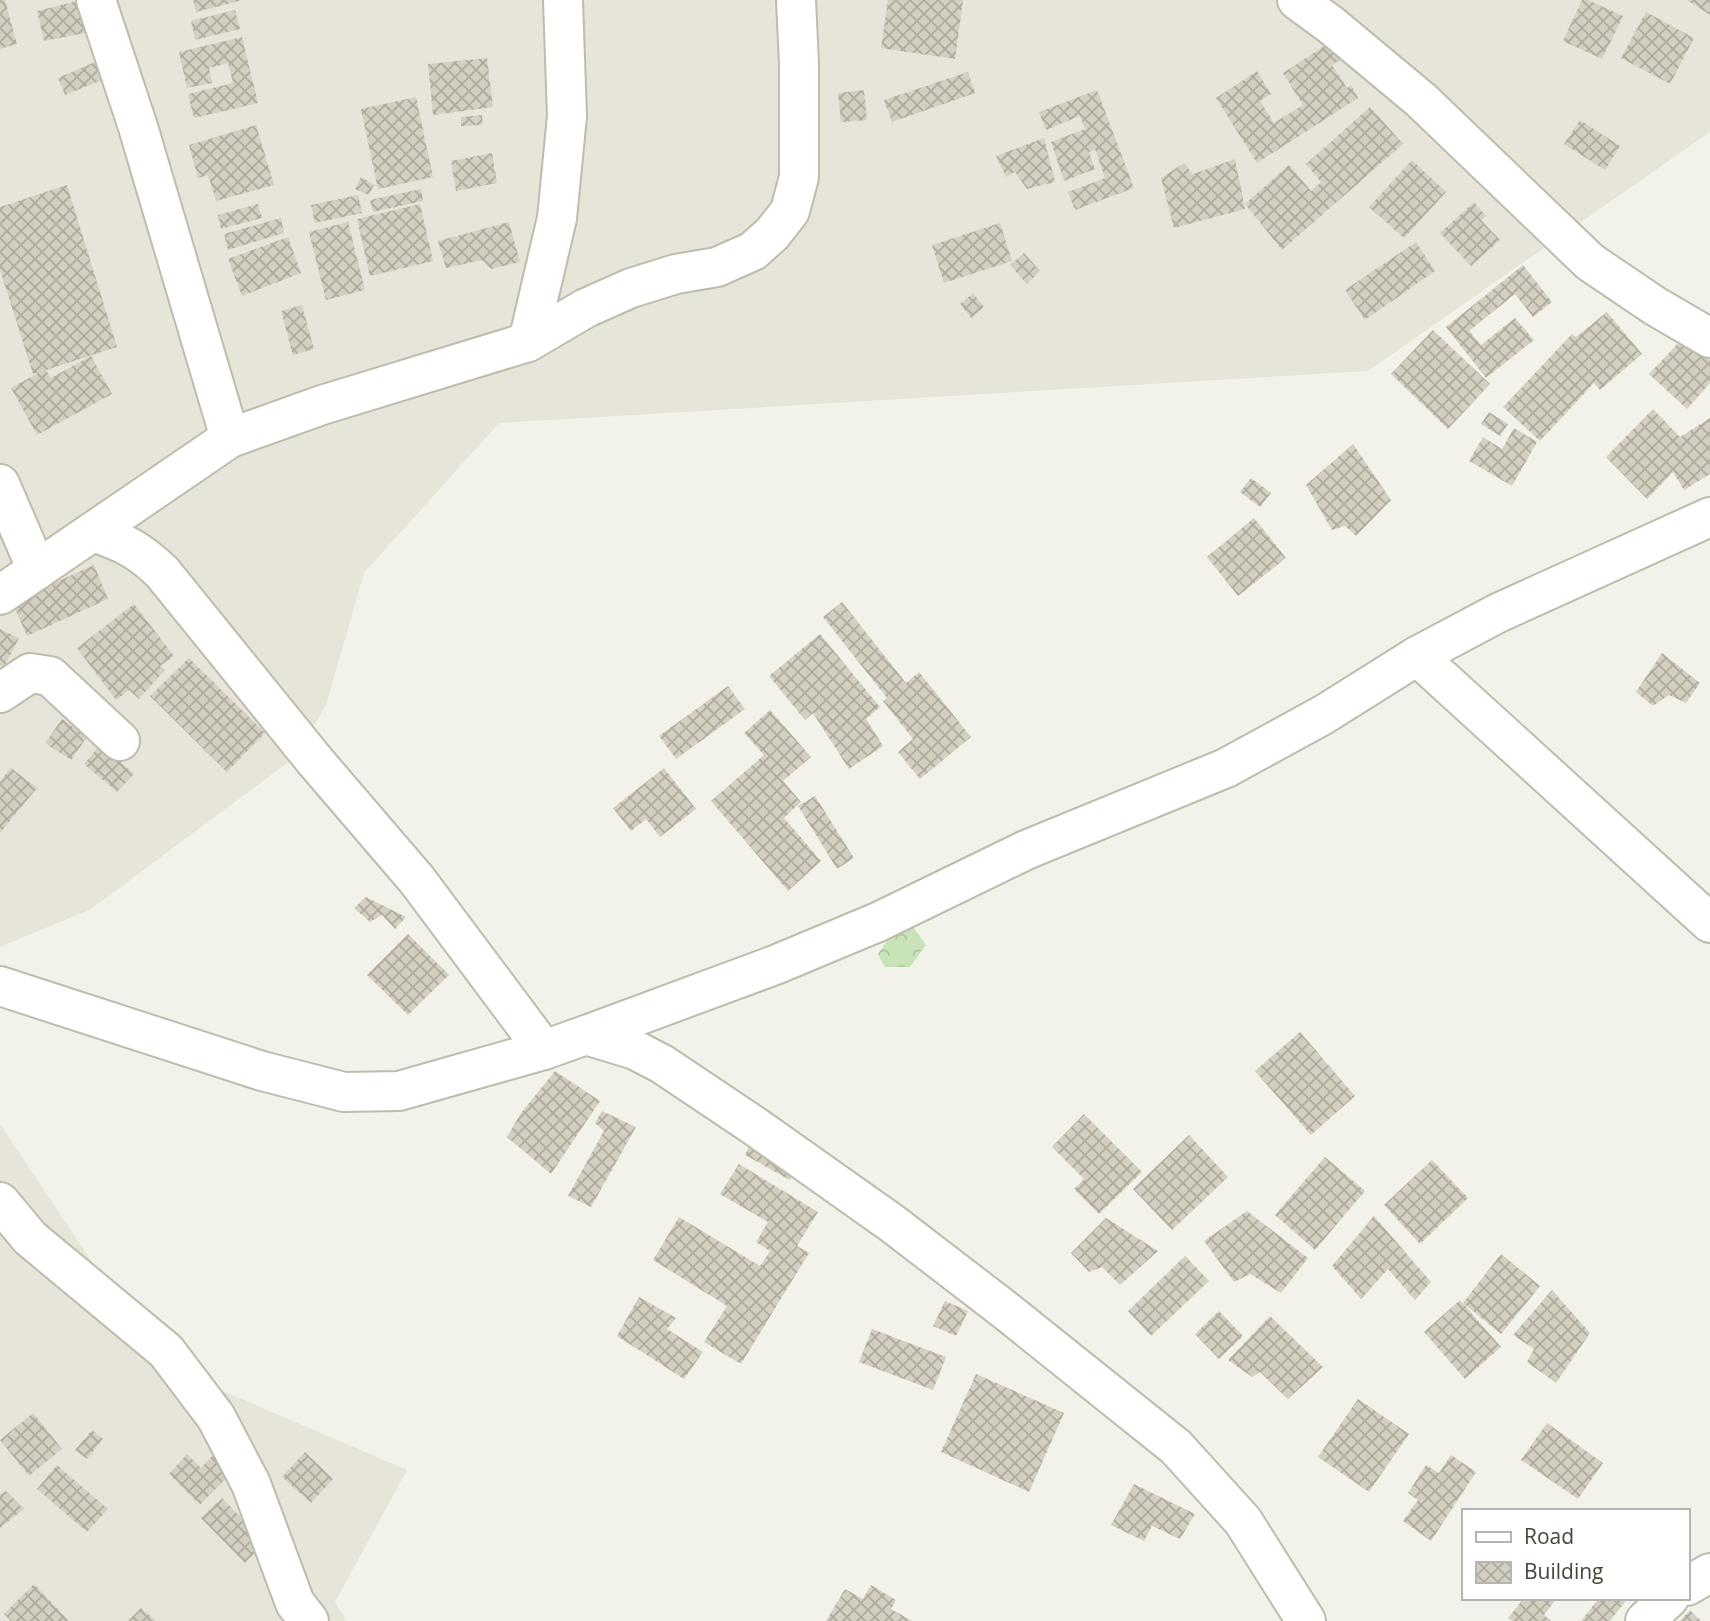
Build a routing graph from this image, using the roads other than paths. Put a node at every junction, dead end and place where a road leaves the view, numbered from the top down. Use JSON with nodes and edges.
{"nodes":[{"id":1,"x":96,"y":0,"type":"edge"},
{"id":2,"x":563,"y":0,"type":"edge"},
{"id":3,"x":796,"y":0,"type":"edge"},
{"id":4,"x":1297,"y":0,"type":"edge"},
{"id":5,"x":1710,"y":338,"type":"edge"},
{"id":6,"x":528,"y":342,"type":"junction"},
{"id":7,"x":230,"y":439,"type":"junction"},
{"id":8,"x":0,"y":484,"type":"edge"},
{"id":9,"x":1710,"y":517,"type":"edge"},
{"id":10,"x":93,"y":532,"type":"junction"},
{"id":11,"x":37,"y":570,"type":"junction"},
{"id":12,"x":0,"y":596,"type":"edge"},
{"id":13,"x":1417,"y":656,"type":"junction"},
{"id":14,"x":0,"y":692,"type":"edge"},
{"id":15,"x":120,"y":741,"type":"dead end"},
{"id":16,"x":1710,"y":923,"type":"edge"},
{"id":17,"x":0,"y":986,"type":"edge"},
{"id":18,"x":586,"y":1035,"type":"junction"},
{"id":19,"x":544,"y":1050,"type":"junction"},
{"id":20,"x":0,"y":1202,"type":"edge"},
{"id":21,"x":1710,"y":1573,"type":"edge"},
{"id":22,"x":1689,"y":1585,"type":"edge"},
{"id":23,"x":1667,"y":1600,"type":"edge"},
{"id":24,"x":309,"y":1621,"type":"edge"},
{"id":25,"x":1306,"y":1621,"type":"edge"},
{"id":26,"x":1645,"y":1621,"type":"edge"}],
"edges":[{"from":1,"to":7,"type":"street"},
{"from":2,"to":6,"type":"street"},
{"from":3,"to":6,"type":"street"},
{"from":4,"to":5,"type":"street"},
{"from":6,"to":7,"type":"street"},
{"from":7,"to":10,"type":"street"},
{"from":8,"to":11,"type":"street"},
{"from":9,"to":13,"type":"street"},
{"from":10,"to":11,"type":"street"},
{"from":10,"to":19,"type":"street"},
{"from":11,"to":12,"type":"street"},
{"from":13,"to":16,"type":"street"},
{"from":13,"to":18,"type":"street"},
{"from":14,"to":15,"type":"street"},
{"from":17,"to":19,"type":"street"},
{"from":18,"to":19,"type":"street"},
{"from":18,"to":25,"type":"street"},
{"from":20,"to":24,"type":"street"},
{"from":21,"to":22,"type":"street"},
{"from":23,"to":26,"type":"street"}]}
